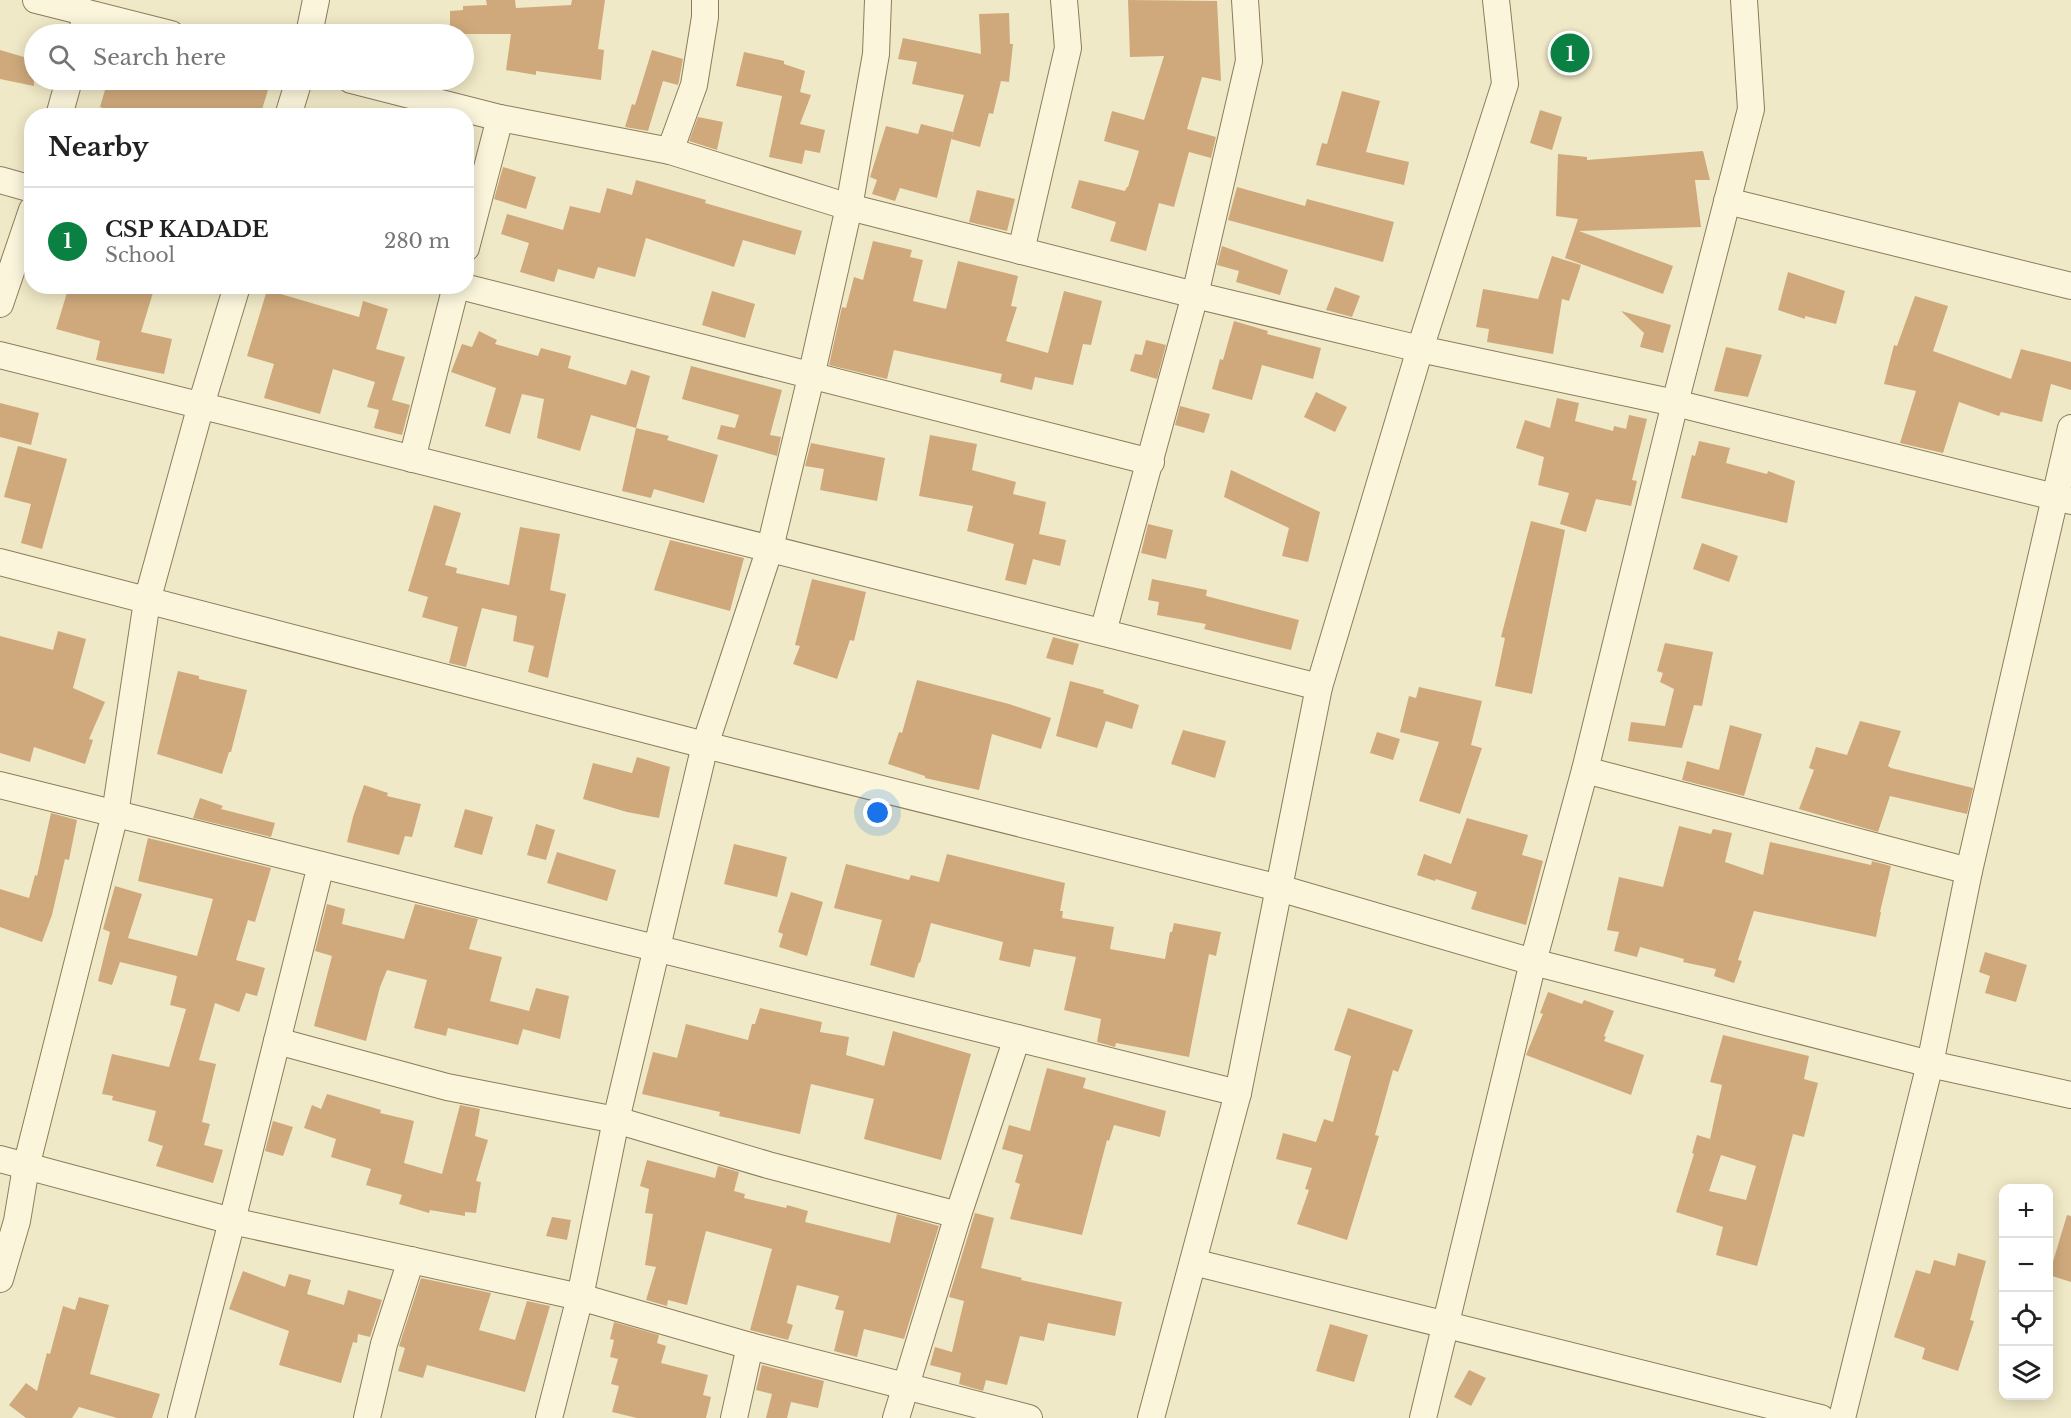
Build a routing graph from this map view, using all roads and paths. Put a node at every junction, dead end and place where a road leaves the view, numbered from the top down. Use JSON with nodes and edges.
{"nodes":[{"id":1,"x":36,"y":0,"type":"edge"},
{"id":2,"x":316,"y":0,"type":"edge"},
{"id":3,"x":705,"y":0,"type":"edge"},
{"id":4,"x":878,"y":0,"type":"edge"},
{"id":5,"x":1064,"y":0,"type":"edge"},
{"id":6,"x":1245,"y":0,"type":"edge"},
{"id":7,"x":1497,"y":0,"type":"edge"},
{"id":8,"x":1744,"y":0,"type":"edge"},
{"id":9,"x":84,"y":24,"type":"edge"},
{"id":10,"x":311,"y":24,"type":"edge"},
{"id":11,"x":66,"y":90,"type":"edge"},
{"id":12,"x":296,"y":90,"type":"edge"},
{"id":13,"x":390,"y":90,"type":"edge"},
{"id":14,"x":61,"y":108,"type":"edge"},
{"id":15,"x":290,"y":108,"type":"edge"},
{"id":16,"x":461,"y":108,"type":"edge"},
{"id":17,"x":474,"y":111,"type":"edge"},
{"id":18,"x":500,"y":118,"type":"junction"},
{"id":19,"x":670,"y":151,"type":"junction"},
{"id":20,"x":0,"y":180,"type":"edge"},
{"id":21,"x":24,"y":187,"type":"edge"},
{"id":22,"x":1727,"y":201,"type":"junction"},
{"id":23,"x":849,"y":207,"type":"junction"},
{"id":24,"x":474,"y":217,"type":"edge"},
{"id":25,"x":24,"y":234,"type":"edge"},
{"id":26,"x":1020,"y":251,"type":"junction"},
{"id":27,"x":2071,"y":286,"type":"edge"},
{"id":28,"x":474,"y":290,"type":"edge"},
{"id":29,"x":235,"y":294,"type":"edge"},
{"id":30,"x":456,"y":294,"type":"edge"},
{"id":31,"x":1195,"y":295,"type":"junction"},
{"id":32,"x":0,"y":304,"type":"edge"},
{"id":33,"x":1420,"y":349,"type":"junction"},
{"id":34,"x":0,"y":355,"type":"edge"},
{"id":35,"x":811,"y":377,"type":"junction"},
{"id":36,"x":1675,"y":403,"type":"junction"},
{"id":37,"x":201,"y":405,"type":"junction"},
{"id":38,"x":2071,"y":428,"type":"edge"},
{"id":39,"x":412,"y":459,"type":"junction"},
{"id":40,"x":1151,"y":462,"type":"junction"},
{"id":41,"x":2063,"y":499,"type":"edge"},
{"id":42,"x":770,"y":548,"type":"junction"},
{"id":43,"x":0,"y":562,"type":"edge"},
{"id":44,"x":147,"y":601,"type":"junction"},
{"id":45,"x":1103,"y":632,"type":"junction"},
{"id":46,"x":1319,"y":687,"type":"junction"},
{"id":47,"x":705,"y":745,"type":"junction"},
{"id":48,"x":1585,"y":770,"type":"junction"},
{"id":49,"x":0,"y":785,"type":"edge"},
{"id":50,"x":115,"y":814,"type":"junction"},
{"id":51,"x":321,"y":865,"type":"junction"},
{"id":52,"x":1970,"y":871,"type":"junction"},
{"id":53,"x":1279,"y":888,"type":"junction"},
{"id":54,"x":656,"y":948,"type":"junction"},
{"id":55,"x":1533,"y":962,"type":"junction"},
{"id":56,"x":1017,"y":1038,"type":"junction"},
{"id":57,"x":277,"y":1041,"type":"junction"},
{"id":58,"x":1930,"y":1064,"type":"junction"},
{"id":59,"x":1238,"y":1093,"type":"junction"},
{"id":60,"x":2071,"y":1095,"type":"edge"},
{"id":61,"x":616,"y":1120,"type":"junction"},
{"id":62,"x":0,"y":1159,"type":"edge"},
{"id":63,"x":26,"y":1167,"type":"junction"},
{"id":64,"x":958,"y":1215,"type":"junction"},
{"id":65,"x":232,"y":1221,"type":"junction"},
{"id":66,"x":411,"y":1260,"type":"junction"},
{"id":67,"x":1193,"y":1262,"type":"junction"},
{"id":68,"x":0,"y":1279,"type":"edge"},
{"id":69,"x":580,"y":1297,"type":"junction"},
{"id":70,"x":1447,"y":1325,"type":"junction"},
{"id":71,"x":750,"y":1346,"type":"junction"},
{"id":72,"x":904,"y":1386,"type":"junction"},
{"id":73,"x":181,"y":1418,"type":"edge"},
{"id":74,"x":368,"y":1418,"type":"edge"},
{"id":75,"x":549,"y":1418,"type":"edge"},
{"id":76,"x":734,"y":1418,"type":"edge"},
{"id":77,"x":896,"y":1418,"type":"edge"},
{"id":78,"x":1029,"y":1418,"type":"edge"},
{"id":79,"x":1151,"y":1418,"type":"edge"},
{"id":80,"x":1424,"y":1418,"type":"edge"},
{"id":81,"x":1821,"y":1418,"type":"edge"},
{"id":82,"x":1842,"y":1418,"type":"edge"}],
"edges":[{"from":1,"to":9,"type":"street"},
{"from":2,"to":10,"type":"street"},
{"from":3,"to":19,"type":"street"},
{"from":4,"to":23,"type":"street"},
{"from":5,"to":26,"type":"street"},
{"from":6,"to":31,"type":"street"},
{"from":7,"to":33,"type":"street"},
{"from":8,"to":22,"type":"street"},
{"from":11,"to":14,"type":"street"},
{"from":12,"to":15,"type":"street"},
{"from":13,"to":16,"type":"street"},
{"from":17,"to":18,"type":"street"},
{"from":18,"to":19,"type":"street"},
{"from":18,"to":24,"type":"street"},
{"from":19,"to":23,"type":"street"},
{"from":20,"to":21,"type":"street"},
{"from":22,"to":27,"type":"street"},
{"from":22,"to":36,"type":"street"},
{"from":23,"to":26,"type":"street"},
{"from":23,"to":35,"type":"street"},
{"from":25,"to":32,"type":"street"},
{"from":26,"to":31,"type":"street"},
{"from":28,"to":35,"type":"street"},
{"from":29,"to":37,"type":"street"},
{"from":30,"to":39,"type":"street"},
{"from":31,"to":33,"type":"street"},
{"from":31,"to":40,"type":"street"},
{"from":33,"to":36,"type":"street"},
{"from":33,"to":46,"type":"street"},
{"from":34,"to":37,"type":"street"},
{"from":35,"to":40,"type":"street"},
{"from":35,"to":42,"type":"street"},
{"from":36,"to":41,"type":"street"},
{"from":36,"to":48,"type":"street"},
{"from":37,"to":39,"type":"street"},
{"from":37,"to":44,"type":"street"},
{"from":38,"to":41,"type":"street"},
{"from":39,"to":42,"type":"street"},
{"from":40,"to":45,"type":"street"},
{"from":41,"to":52,"type":"street"},
{"from":42,"to":45,"type":"street"},
{"from":42,"to":47,"type":"street"},
{"from":43,"to":44,"type":"street"},
{"from":44,"to":47,"type":"street"},
{"from":44,"to":50,"type":"street"},
{"from":45,"to":46,"type":"street"},
{"from":46,"to":53,"type":"street"},
{"from":47,"to":53,"type":"street"},
{"from":47,"to":54,"type":"street"},
{"from":48,"to":52,"type":"street"},
{"from":48,"to":55,"type":"street"},
{"from":49,"to":50,"type":"street"},
{"from":50,"to":51,"type":"street"},
{"from":50,"to":63,"type":"street"},
{"from":51,"to":54,"type":"street"},
{"from":51,"to":57,"type":"street"},
{"from":52,"to":58,"type":"street"},
{"from":53,"to":55,"type":"street"},
{"from":53,"to":59,"type":"street"},
{"from":54,"to":56,"type":"street"},
{"from":54,"to":61,"type":"street"},
{"from":55,"to":58,"type":"street"},
{"from":55,"to":70,"type":"street"},
{"from":56,"to":59,"type":"street"},
{"from":56,"to":64,"type":"street"},
{"from":57,"to":61,"type":"street"},
{"from":57,"to":65,"type":"street"},
{"from":58,"to":60,"type":"street"},
{"from":58,"to":82,"type":"street"},
{"from":59,"to":67,"type":"street"},
{"from":61,"to":64,"type":"street"},
{"from":61,"to":69,"type":"street"},
{"from":62,"to":63,"type":"street"},
{"from":63,"to":65,"type":"street"},
{"from":63,"to":68,"type":"street"},
{"from":64,"to":72,"type":"street"},
{"from":65,"to":66,"type":"street"},
{"from":65,"to":73,"type":"street"},
{"from":66,"to":69,"type":"street"},
{"from":66,"to":74,"type":"street"},
{"from":67,"to":70,"type":"street"},
{"from":67,"to":79,"type":"street"},
{"from":69,"to":71,"type":"street"},
{"from":69,"to":75,"type":"street"},
{"from":70,"to":80,"type":"street"},
{"from":70,"to":81,"type":"street"},
{"from":71,"to":72,"type":"street"},
{"from":71,"to":76,"type":"street"},
{"from":72,"to":77,"type":"street"},
{"from":72,"to":78,"type":"street"}]}
